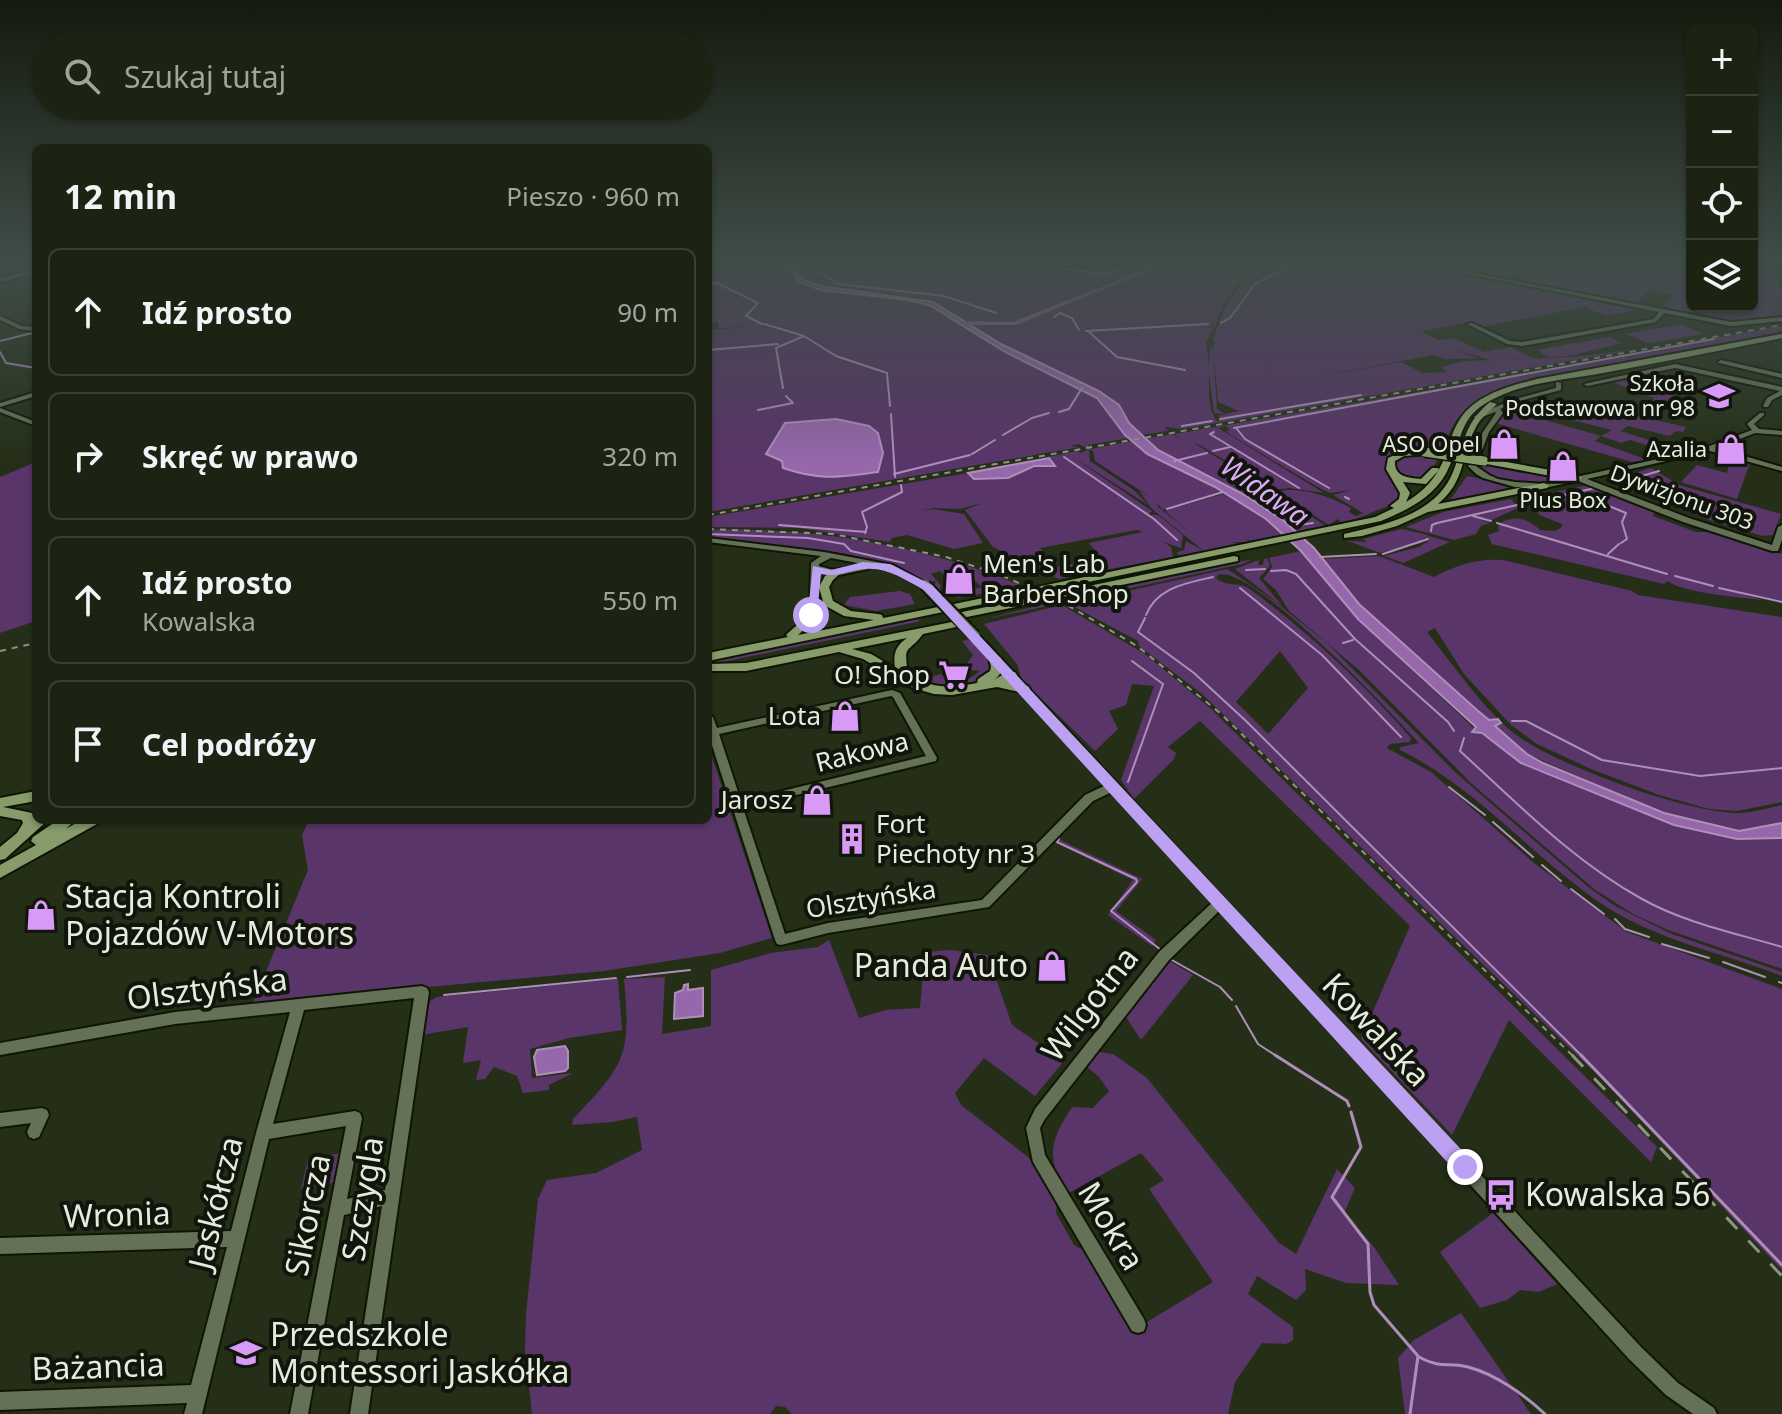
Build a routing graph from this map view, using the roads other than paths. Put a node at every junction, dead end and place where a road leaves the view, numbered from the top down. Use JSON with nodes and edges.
{"nodes":[{"id":1,"x":1478,"y":328,"type":"edge"},
{"id":2,"x":1613,"y":328,"type":"edge"},
{"id":3,"x":1781,"y":336,"type":"edge"},
{"id":4,"x":1721,"y":362,"type":"dead end"},
{"id":5,"x":1782,"y":376,"type":"edge"},
{"id":6,"x":1587,"y":384,"type":"dead end"},
{"id":7,"x":1558,"y":386,"type":"junction"},
{"id":8,"x":1782,"y":391,"type":"edge"},
{"id":9,"x":32,"y":396,"type":"edge"},
{"id":10,"x":1766,"y":406,"type":"dead end"},
{"id":11,"x":0,"y":408,"type":"edge"},
{"id":12,"x":1496,"y":409,"type":"junction"},
{"id":13,"x":1762,"y":414,"type":"dead end"},
{"id":14,"x":1477,"y":417,"type":"junction"},
{"id":15,"x":32,"y":422,"type":"edge"},
{"id":16,"x":1757,"y":431,"type":"junction"},
{"id":17,"x":1782,"y":433,"type":"edge"},
{"id":18,"x":1451,"y":444,"type":"junction"},
{"id":19,"x":1711,"y":449,"type":"junction"},
{"id":20,"x":1782,"y":469,"type":"edge"},
{"id":21,"x":1393,"y":473,"type":"junction"},
{"id":22,"x":1564,"y":477,"type":"junction"},
{"id":23,"x":1578,"y":478,"type":"junction"},
{"id":24,"x":1506,"y":481,"type":"junction"},
{"id":25,"x":1544,"y":486,"type":"junction"},
{"id":26,"x":1515,"y":492,"type":"junction"},
{"id":27,"x":1422,"y":510,"type":"junction"},
{"id":28,"x":1782,"y":527,"type":"edge"},
{"id":29,"x":1346,"y":530,"type":"junction"},
{"id":30,"x":712,"y":540,"type":"edge"},
{"id":31,"x":784,"y":549,"type":"junction"},
{"id":32,"x":830,"y":555,"type":"junction"},
{"id":33,"x":843,"y":557,"type":"junction"},
{"id":34,"x":816,"y":566,"type":"junction"},
{"id":35,"x":886,"y":566,"type":"junction"},
{"id":36,"x":840,"y":571,"type":"junction"},
{"id":37,"x":814,"y":599,"type":"joint"},
{"id":38,"x":1014,"y":599,"type":"junction"},
{"id":39,"x":953,"y":612,"type":"junction"},
{"id":40,"x":878,"y":617,"type":"junction"},
{"id":41,"x":929,"y":630,"type":"junction"},
{"id":42,"x":792,"y":635,"type":"junction"},
{"id":43,"x":829,"y":651,"type":"junction"},
{"id":44,"x":732,"y":653,"type":"junction"},
{"id":45,"x":712,"y":656,"type":"edge"},
{"id":46,"x":995,"y":658,"type":"junction"},
{"id":47,"x":712,"y":667,"type":"edge"},
{"id":48,"x":712,"y":668,"type":"edge"},
{"id":49,"x":902,"y":675,"type":"junction"},
{"id":50,"x":1011,"y":675,"type":"junction"},
{"id":51,"x":995,"y":684,"type":"junction"},
{"id":52,"x":971,"y":688,"type":"junction"},
{"id":53,"x":1024,"y":689,"type":"junction"},
{"id":54,"x":712,"y":729,"type":"edge"},
{"id":55,"x":713,"y":732,"type":"junction"},
{"id":56,"x":1114,"y":786,"type":"junction"},
{"id":57,"x":32,"y":797,"type":"edge"},
{"id":58,"x":32,"y":806,"type":"edge"},
{"id":59,"x":735,"y":806,"type":"junction"},
{"id":60,"x":1,"y":809,"type":"edge"},
{"id":61,"x":36,"y":824,"type":"edge"},
{"id":62,"x":63,"y":824,"type":"edge"},
{"id":63,"x":85,"y":824,"type":"edge"},
{"id":64,"x":22,"y":835,"type":"junction"},
{"id":65,"x":0,"y":855,"type":"edge"},
{"id":66,"x":0,"y":871,"type":"edge"},
{"id":67,"x":1221,"y":902,"type":"junction"},
{"id":68,"x":422,"y":992,"type":"joint"},
{"id":69,"x":298,"y":1006,"type":"junction"},
{"id":70,"x":0,"y":1049,"type":"edge"},
{"id":71,"x":0,"y":1120,"type":"edge"},
{"id":72,"x":34,"y":1132,"type":"dead end"},
{"id":73,"x":263,"y":1133,"type":"junction"},
{"id":74,"x":1038,"y":1157,"type":"joint"},
{"id":75,"x":392,"y":1196,"type":"junction"},
{"id":76,"x":338,"y":1209,"type":"junction"},
{"id":77,"x":235,"y":1239,"type":"junction"},
{"id":78,"x":0,"y":1246,"type":"edge"},
{"id":79,"x":1138,"y":1325,"type":"dead end"},
{"id":80,"x":198,"y":1394,"type":"junction"},
{"id":81,"x":0,"y":1401,"type":"edge"},
{"id":82,"x":193,"y":1414,"type":"edge"},
{"id":83,"x":299,"y":1414,"type":"edge"},
{"id":84,"x":359,"y":1414,"type":"edge"},
{"id":85,"x":1708,"y":1414,"type":"edge"}],
"edges":[{"from":1,"to":2,"type":"street"},
{"from":3,"to":7,"type":"main road"},
{"from":3,"to":18,"type":"main road"},
{"from":4,"to":5,"type":"street"},
{"from":6,"to":8,"type":"street"},
{"from":7,"to":12,"type":"street"},
{"from":7,"to":14,"type":"main road"},
{"from":8,"to":10,"type":"street"},
{"from":9,"to":11,"type":"street"},
{"from":11,"to":15,"type":"street"},
{"from":12,"to":14,"type":"street"},
{"from":12,"to":24,"type":"street"},
{"from":13,"to":16,"type":"street"},
{"from":14,"to":27,"type":"main road"},
{"from":16,"to":17,"type":"street"},
{"from":16,"to":19,"type":"street"},
{"from":18,"to":21,"type":"main road"},
{"from":18,"to":29,"type":"main road"},
{"from":19,"to":20,"type":"street"},
{"from":19,"to":23,"type":"street"},
{"from":21,"to":22,"type":"main road","bridge":true},
{"from":21,"to":29,"type":"main road"},
{"from":22,"to":23,"type":"main road"},
{"from":22,"to":25,"type":"street"},
{"from":23,"to":28,"type":"street","name":"Dywizjonu 303"},
{"from":24,"to":25,"type":"street"},
{"from":24,"to":26,"type":"main road"},
{"from":25,"to":26,"type":"main road"},
{"from":26,"to":27,"type":"main road"},
{"from":27,"to":29,"type":"main road"},
{"from":29,"to":38,"type":"main road"},
{"from":30,"to":31,"type":"street","name":"Kowalska"},
{"from":31,"to":32,"type":"street","name":"Kowalska"},
{"from":31,"to":34,"type":"street"},
{"from":32,"to":33,"type":"street","name":"Kowalska"},
{"from":32,"to":34,"type":"street"},
{"from":33,"to":35,"type":"street","name":"Kowalska"},
{"from":33,"to":36,"type":"street"},
{"from":34,"to":36,"type":"street"},
{"from":34,"to":37,"type":"street"},
{"from":35,"to":36,"type":"street"},
{"from":35,"to":46,"type":"street","name":"Kowalska","bridge":true},
{"from":36,"to":40,"type":"main road"},
{"from":37,"to":42,"type":"main road"},
{"from":38,"to":39,"type":"main road"},
{"from":38,"to":39,"type":"main road"},
{"from":39,"to":40,"type":"main road"},
{"from":39,"to":41,"type":"main road"},
{"from":39,"to":44,"type":"main road"},
{"from":39,"to":47,"type":"main road"},
{"from":40,"to":42,"type":"main road"},
{"from":41,"to":43,"type":"main road"},
{"from":41,"to":49,"type":"main road"},
{"from":42,"to":44,"type":"main road"},
{"from":43,"to":48,"type":"main road"},
{"from":43,"to":49,"type":"main road"},
{"from":44,"to":45,"type":"main road"},
{"from":46,"to":50,"type":"street","name":"Kowalska"},
{"from":46,"to":52,"type":"main road"},
{"from":49,"to":52,"type":"main road"},
{"from":50,"to":51,"type":"main road"},
{"from":50,"to":53,"type":"street","name":"Kowalska"},
{"from":51,"to":52,"type":"main road"},
{"from":51,"to":53,"type":"main road"},
{"from":53,"to":56,"type":"street","name":"Kowalska"},
{"from":54,"to":55,"type":"street"},
{"from":55,"to":59,"type":"street"},
{"from":55,"to":59,"type":"street","name":"Rakowa"},
{"from":56,"to":59,"type":"street","name":"Olsztyńska"},
{"from":56,"to":67,"type":"street","name":"Kowalska"},
{"from":57,"to":60,"type":"main road"},
{"from":58,"to":60,"type":"main road"},
{"from":60,"to":64,"type":"main road"},
{"from":61,"to":64,"type":"main road"},
{"from":62,"to":66,"type":"main road"},
{"from":63,"to":66,"type":"main road"},
{"from":64,"to":65,"type":"main road"},
{"from":67,"to":74,"type":"street","name":"Wilgotna"},
{"from":67,"to":85,"type":"street","name":"Kowalska"},
{"from":68,"to":69,"type":"street","name":"Olsztyńska"},
{"from":68,"to":75,"type":"street","name":"Szczygla"},
{"from":69,"to":70,"type":"street","name":"Olsztyńska"},
{"from":69,"to":73,"type":"street","name":"Jaskółcza"},
{"from":71,"to":72,"type":"street"},
{"from":73,"to":76,"type":"street","name":"Sikorcza"},
{"from":73,"to":77,"type":"street","name":"Jaskółcza"},
{"from":74,"to":79,"type":"street","name":"Mokra"},
{"from":75,"to":76,"type":"street"},
{"from":75,"to":84,"type":"street","name":"Szczygla"},
{"from":76,"to":83,"type":"street","name":"Sikorcza"},
{"from":77,"to":78,"type":"street","name":"Wronia"},
{"from":77,"to":80,"type":"street","name":"Jaskółcza"},
{"from":80,"to":81,"type":"street","name":"Bażancia"},
{"from":80,"to":82,"type":"street","name":"Jaskółcza"}]}
